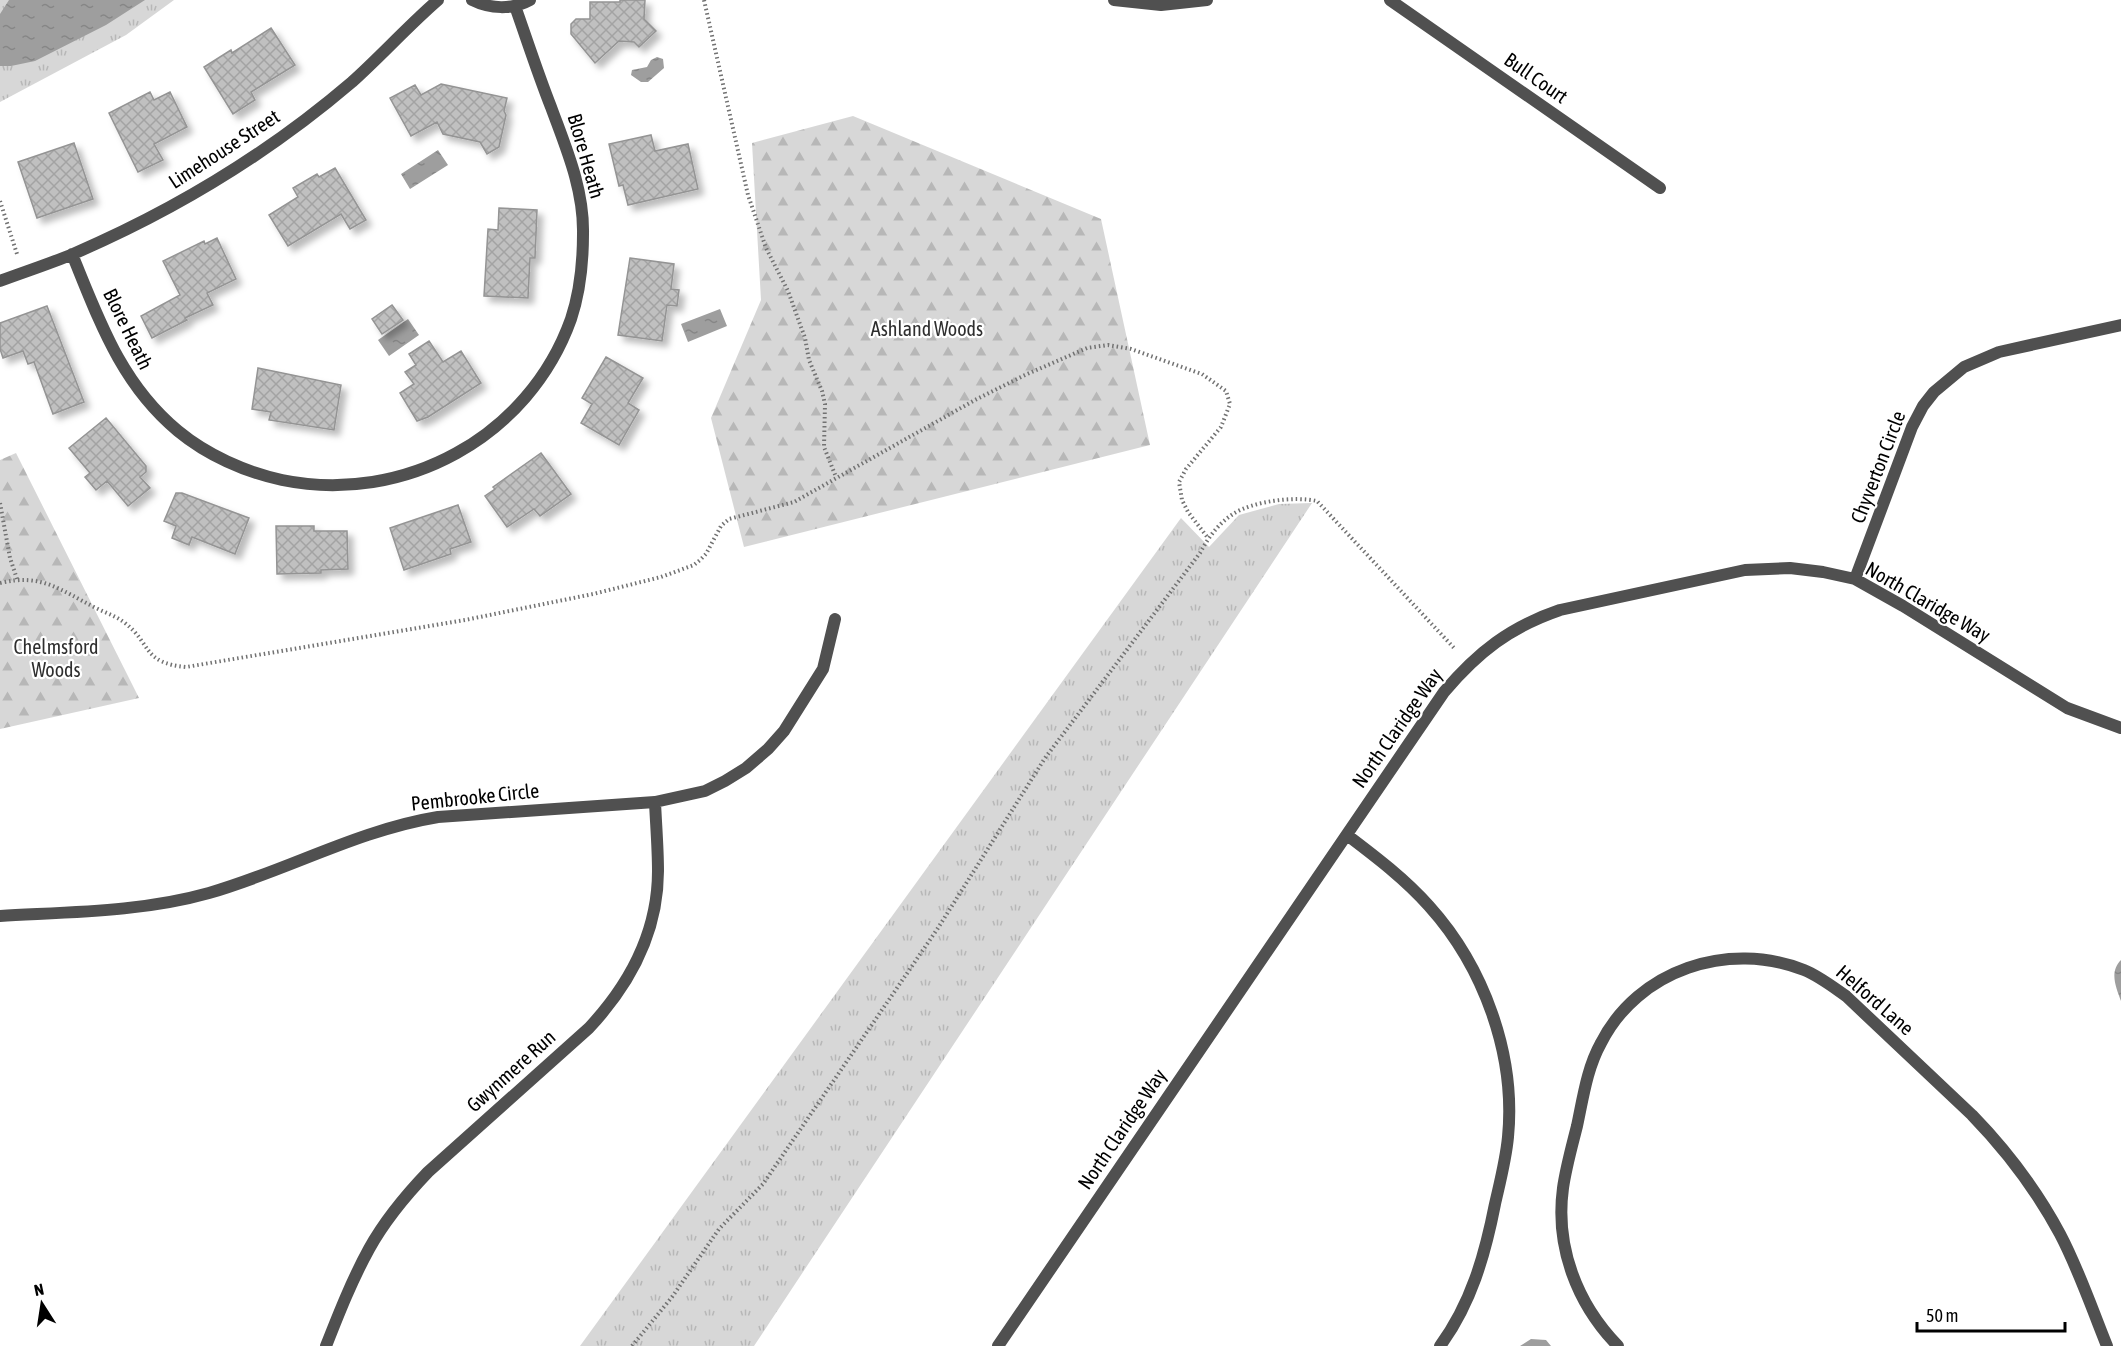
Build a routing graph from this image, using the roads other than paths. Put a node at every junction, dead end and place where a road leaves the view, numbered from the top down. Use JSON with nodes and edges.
{"nodes":[{"id":1,"x":438,"y":0,"type":"edge"},
{"id":2,"x":472,"y":0,"type":"edge"},
{"id":3,"x":530,"y":0,"type":"edge"},
{"id":4,"x":1114,"y":0,"type":"edge"},
{"id":5,"x":1207,"y":0,"type":"edge"},
{"id":6,"x":1390,"y":0,"type":"edge"},
{"id":7,"x":515,"y":6,"type":"junction"},
{"id":8,"x":1660,"y":188,"type":"dead end"},
{"id":9,"x":72,"y":254,"type":"junction"},
{"id":10,"x":0,"y":280,"type":"edge"},
{"id":11,"x":2121,"y":326,"type":"edge"},
{"id":12,"x":1855,"y":579,"type":"junction"},
{"id":13,"x":835,"y":619,"type":"dead end"},
{"id":14,"x":2121,"y":728,"type":"edge"},
{"id":15,"x":655,"y":802,"type":"junction"},
{"id":16,"x":1347,"y":835,"type":"junction"},
{"id":17,"x":0,"y":916,"type":"edge"},
{"id":18,"x":326,"y":1346,"type":"edge"},
{"id":19,"x":998,"y":1346,"type":"edge"},
{"id":20,"x":1440,"y":1346,"type":"edge"},
{"id":21,"x":1617,"y":1346,"type":"edge"},
{"id":22,"x":2107,"y":1346,"type":"edge"}],
"edges":[{"from":1,"to":9,"type":"street","name":"Limehouse Street"},
{"from":2,"to":7,"type":"street"},
{"from":3,"to":7,"type":"street"},
{"from":4,"to":5,"type":"street"},
{"from":6,"to":8,"type":"street","name":"Bull Court"},
{"from":7,"to":9,"type":"street","name":"Blore Heath"},
{"from":9,"to":10,"type":"street","name":"Limehouse Street"},
{"from":11,"to":12,"type":"street","name":"Chyverton Circle"},
{"from":12,"to":14,"type":"street","name":"North Claridge Way"},
{"from":12,"to":16,"type":"street","name":"North Claridge Way"},
{"from":13,"to":15,"type":"street","name":"Pembrooke Circle"},
{"from":15,"to":17,"type":"street","name":"Pembrooke Circle"},
{"from":15,"to":18,"type":"street","name":"Gwynmere Run"},
{"from":16,"to":19,"type":"street","name":"North Claridge Way"},
{"from":16,"to":20,"type":"street"},
{"from":21,"to":22,"type":"street","name":"Helford Lane"}]}
